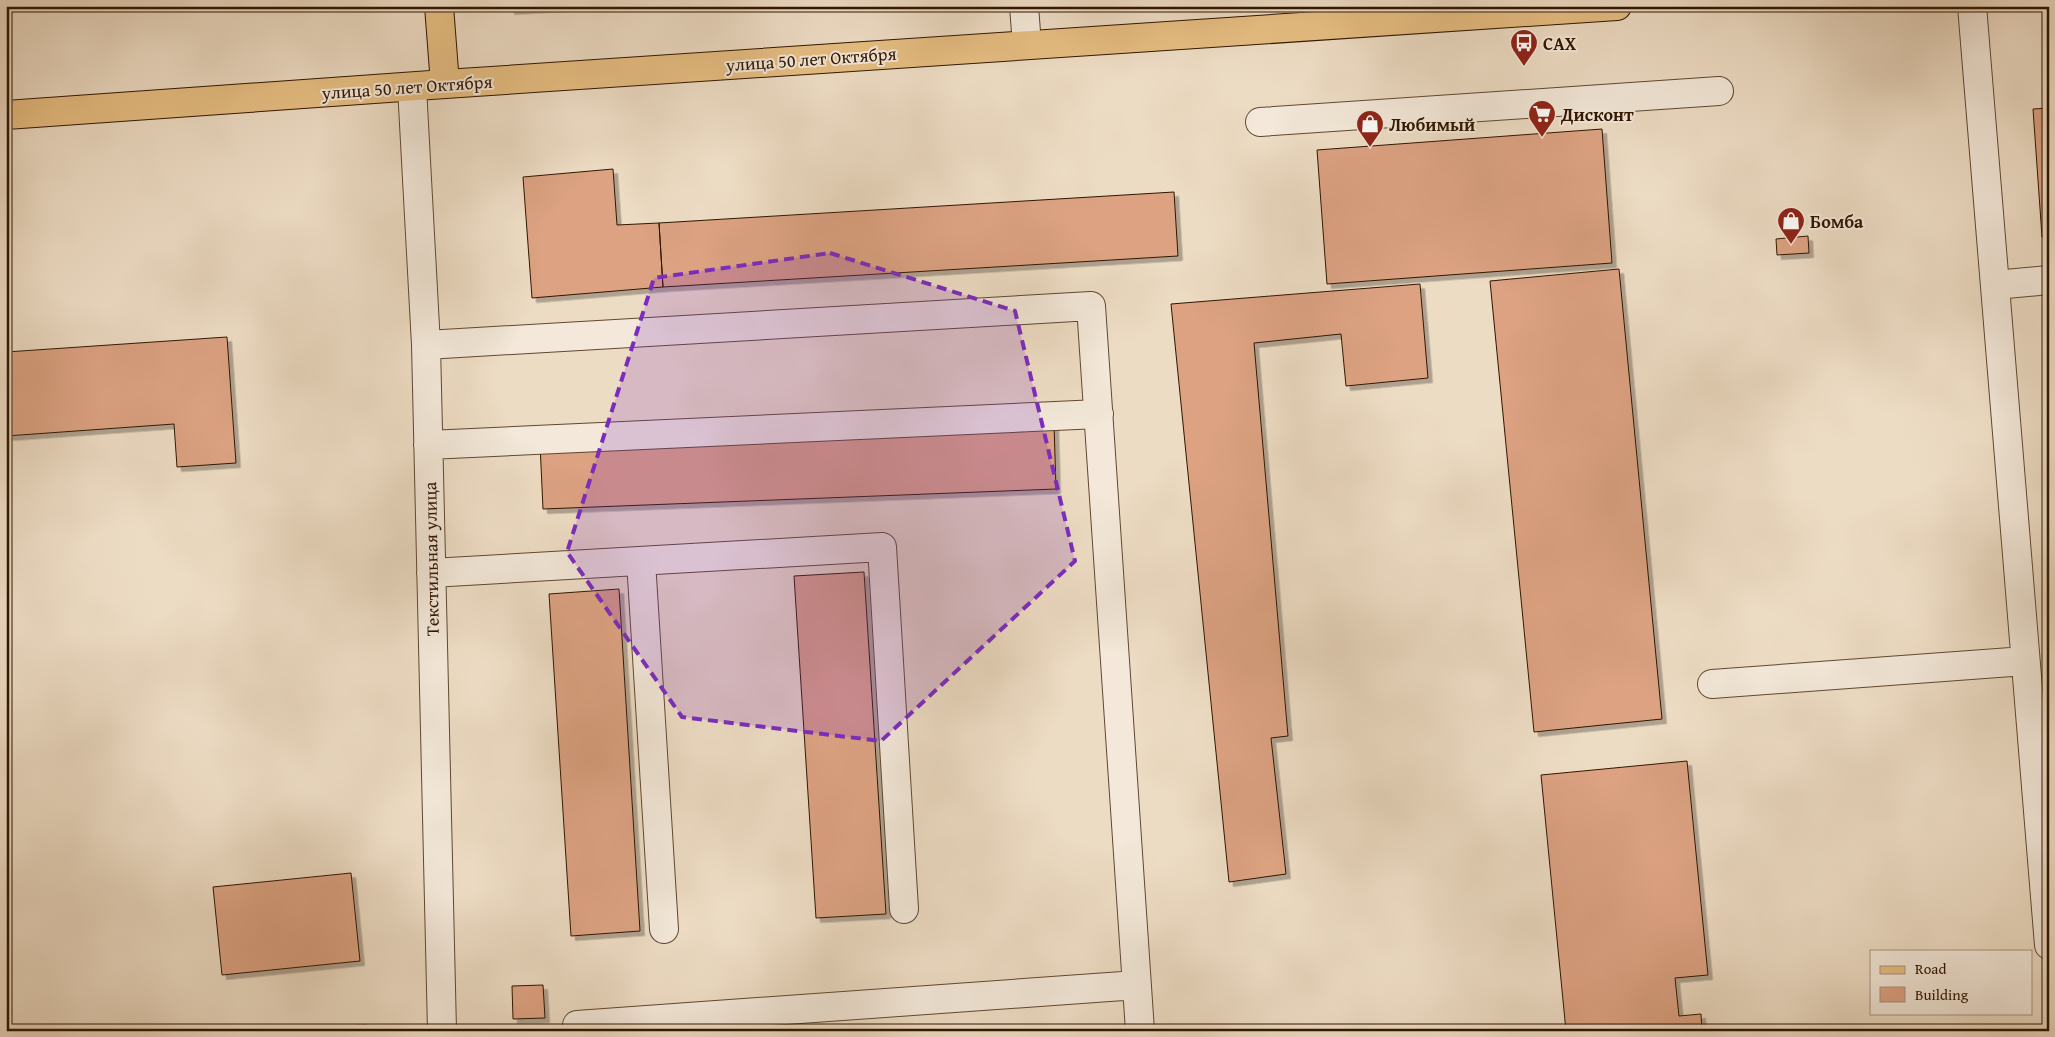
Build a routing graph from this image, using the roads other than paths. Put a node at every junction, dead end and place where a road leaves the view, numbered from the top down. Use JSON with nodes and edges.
{"nodes":[{"id":1,"x":439,"y":6,"type":"edge"},
{"id":2,"x":1024,"y":6,"type":"edge"},
{"id":3,"x":1617,"y":6,"type":"edge"},
{"id":4,"x":1972,"y":6,"type":"edge"},
{"id":5,"x":1376,"y":14,"type":"edge"},
{"id":6,"x":1027,"y":45,"type":"junction"},
{"id":7,"x":445,"y":84,"type":"junction"},
{"id":8,"x":412,"y":87,"type":"junction"},
{"id":9,"x":1719,"y":91,"type":"dead end"},
{"id":10,"x":6,"y":115,"type":"edge"},
{"id":11,"x":1260,"y":122,"type":"dead end"},
{"id":12,"x":2049,"y":280,"type":"edge"},
{"id":13,"x":1995,"y":285,"type":"junction"},
{"id":14,"x":426,"y":345,"type":"junction"},
{"id":15,"x":1099,"y":414,"type":"junction"},
{"id":16,"x":428,"y":445,"type":"junction"},
{"id":17,"x":641,"y":561,"type":"junction"},
{"id":18,"x":431,"y":573,"type":"junction"},
{"id":19,"x":2025,"y":661,"type":"junction"},
{"id":20,"x":1712,"y":684,"type":"dead end"},
{"id":21,"x":904,"y":909,"type":"dead end"},
{"id":22,"x":664,"y":929,"type":"dead end"},
{"id":23,"x":2049,"y":945,"type":"edge"},
{"id":24,"x":1137,"y":985,"type":"junction"},
{"id":25,"x":577,"y":1025,"type":"dead end"},
{"id":26,"x":442,"y":1031,"type":"edge"},
{"id":27,"x":1140,"y":1031,"type":"edge"}],
"edges":[{"from":1,"to":7,"type":"main road"},
{"from":2,"to":6,"type":"street"},
{"from":3,"to":5,"type":"main road","name":"улица 50 лет Октября"},
{"from":4,"to":13,"type":"street"},
{"from":5,"to":6,"type":"main road","name":"улица 50 лет Октября"},
{"from":6,"to":7,"type":"main road","name":"улица 50 лет Октября"},
{"from":7,"to":8,"type":"main road","name":"улица 50 лет Октября"},
{"from":8,"to":10,"type":"main road","name":"улица 50 лет Октября"},
{"from":8,"to":14,"type":"street","name":"Текстильная улица"},
{"from":9,"to":11,"type":"street"},
{"from":12,"to":13,"type":"street"},
{"from":13,"to":19,"type":"street"},
{"from":14,"to":15,"type":"street"},
{"from":14,"to":16,"type":"street","name":"Текстильная улица"},
{"from":15,"to":16,"type":"street"},
{"from":15,"to":24,"type":"street"},
{"from":16,"to":18,"type":"street","name":"Текстильная улица"},
{"from":17,"to":18,"type":"street"},
{"from":17,"to":21,"type":"street"},
{"from":17,"to":22,"type":"street"},
{"from":18,"to":26,"type":"street","name":"Текстильная улица"},
{"from":19,"to":20,"type":"street"},
{"from":19,"to":23,"type":"street"},
{"from":24,"to":25,"type":"street"},
{"from":24,"to":27,"type":"street"}]}
